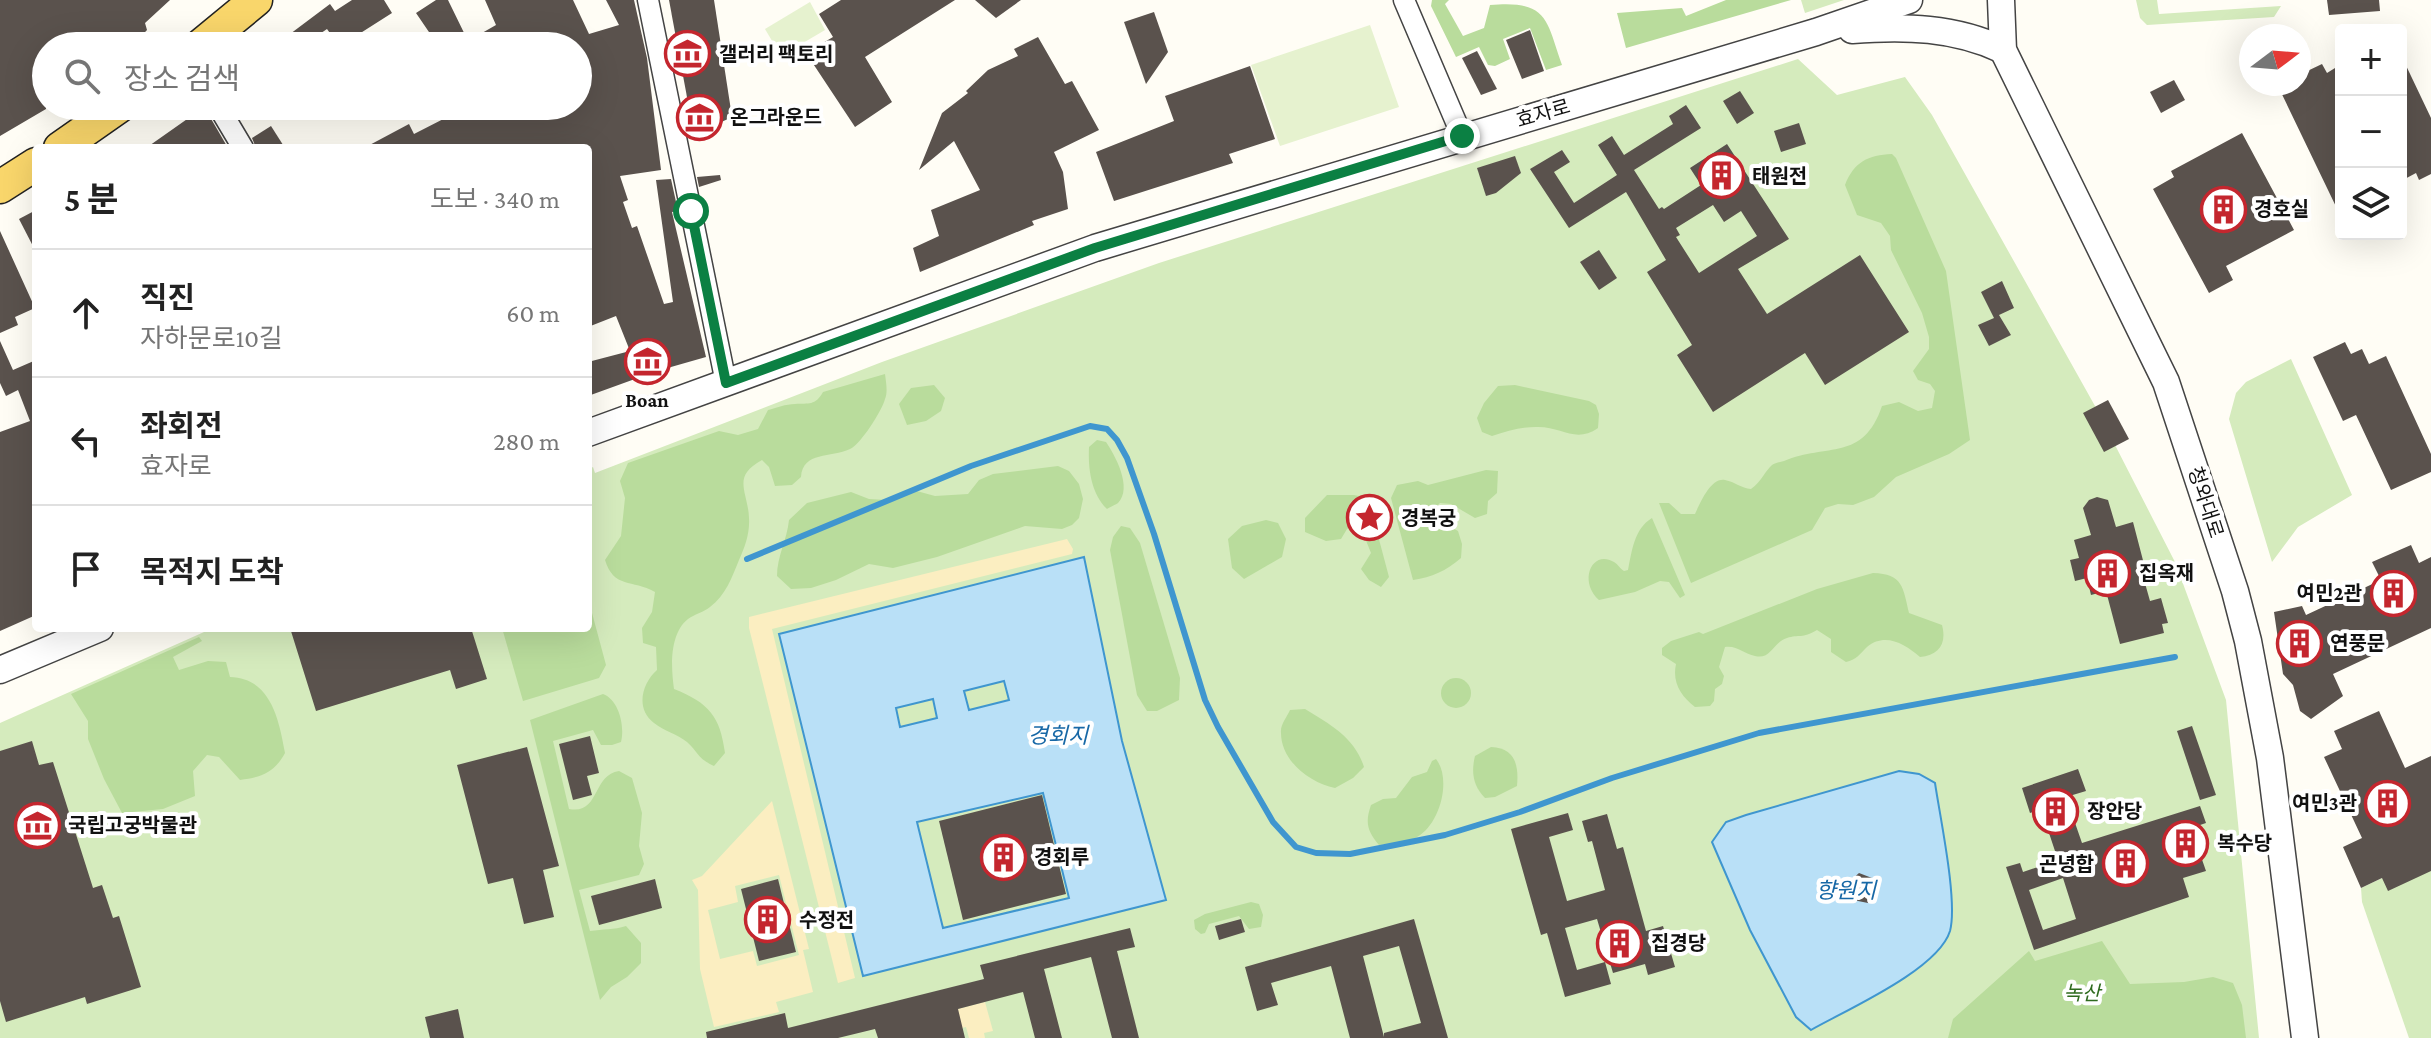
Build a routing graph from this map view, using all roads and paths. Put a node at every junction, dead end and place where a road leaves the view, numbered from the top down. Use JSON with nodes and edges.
{"nodes":[{"id":1,"x":256,"y":0,"type":"edge"},
{"id":2,"x":648,"y":0,"type":"edge"},
{"id":3,"x":1404,"y":0,"type":"edge"},
{"id":4,"x":1874,"y":0,"type":"edge"},
{"id":5,"x":1909,"y":0,"type":"edge"},
{"id":6,"x":2001,"y":0,"type":"edge"},
{"id":7,"x":217,"y":32,"type":"edge"},
{"id":8,"x":1816,"y":32,"type":"junction"},
{"id":9,"x":2003,"y":50,"type":"junction"},
{"id":10,"x":100,"y":120,"type":"edge"},
{"id":11,"x":226,"y":120,"type":"edge"},
{"id":12,"x":1462,"y":136,"type":"junction"},
{"id":13,"x":66,"y":144,"type":"edge"},
{"id":14,"x":241,"y":144,"type":"edge"},
{"id":15,"x":32,"y":167,"type":"edge"},
{"id":16,"x":0,"y":187,"type":"edge"},
{"id":17,"x":726,"y":383,"type":"junction"},
{"id":18,"x":592,"y":432,"type":"edge"},
{"id":19,"x":90,"y":632,"type":"edge"},
{"id":20,"x":0,"y":670,"type":"edge"},
{"id":21,"x":2305,"y":1038,"type":"edge"}],
"edges":[{"from":1,"to":7,"type":"main road"},
{"from":2,"to":17,"type":"street"},
{"from":3,"to":12,"type":"street"},
{"from":4,"to":8,"type":"street"},
{"from":5,"to":8,"type":"street","name":"효자로"},
{"from":6,"to":9,"type":"street","name":"청와대로"},
{"from":8,"to":9,"type":"street"},
{"from":8,"to":12,"type":"street","name":"효자로"},
{"from":9,"to":21,"type":"street","name":"청와대로"},
{"from":10,"to":13,"type":"main road"},
{"from":11,"to":14,"type":"street"},
{"from":12,"to":17,"type":"street","name":"효자로"},
{"from":15,"to":16,"type":"main road"},
{"from":17,"to":18,"type":"street","name":"효자로"},
{"from":19,"to":20,"type":"street"}]}
